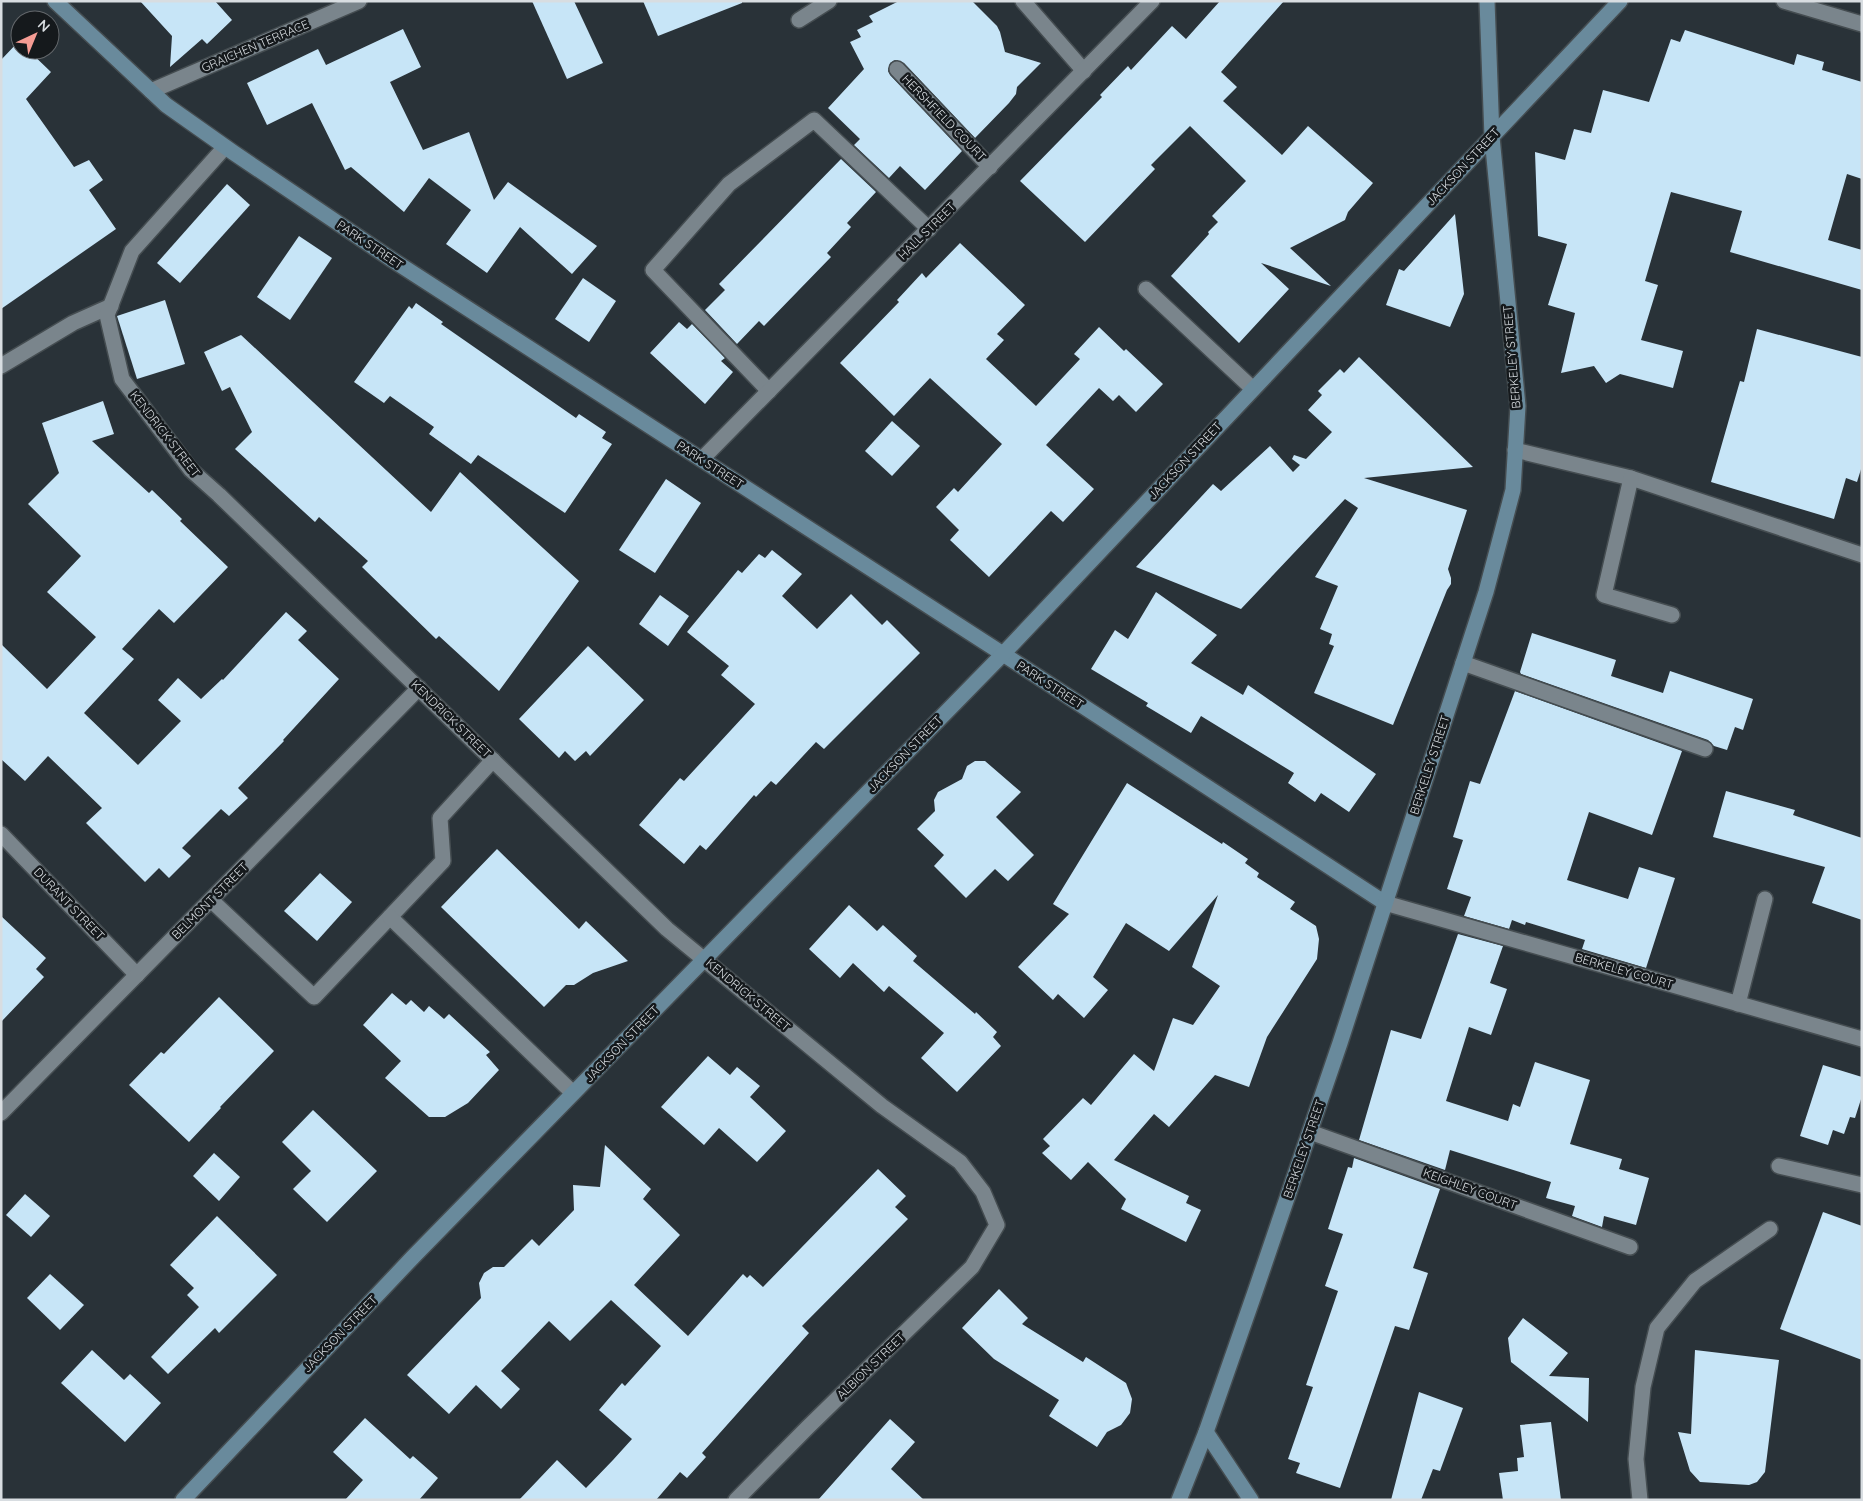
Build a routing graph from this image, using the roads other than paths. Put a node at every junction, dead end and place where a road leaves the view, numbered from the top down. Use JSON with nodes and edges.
{"nodes":[{"id":1,"x":55,"y":1,"type":"edge"},
{"id":2,"x":359,"y":1,"type":"edge"},
{"id":3,"x":829,"y":1,"type":"edge"},
{"id":4,"x":1023,"y":1,"type":"edge"},
{"id":5,"x":1152,"y":1,"type":"edge"},
{"id":6,"x":1488,"y":1,"type":"edge"},
{"id":7,"x":1620,"y":1,"type":"edge"},
{"id":8,"x":1784,"y":1,"type":"edge"},
{"id":9,"x":799,"y":20,"type":"dead end"},
{"id":10,"x":1862,"y":24,"type":"edge"},
{"id":11,"x":898,"y":69,"type":"dead end"},
{"id":12,"x":1084,"y":71,"type":"junction"},
{"id":13,"x":151,"y":91,"type":"junction"},
{"id":14,"x":1492,"y":137,"type":"junction"},
{"id":15,"x":225,"y":147,"type":"junction"},
{"id":16,"x":990,"y":167,"type":"junction"},
{"id":17,"x":929,"y":229,"type":"junction"},
{"id":18,"x":1146,"y":289,"type":"dead end"},
{"id":19,"x":111,"y":306,"type":"junction"},
{"id":20,"x":1,"y":366,"type":"edge"},
{"id":21,"x":1253,"y":390,"type":"junction"},
{"id":22,"x":769,"y":391,"type":"junction"},
{"id":23,"x":1515,"y":450,"type":"junction"},
{"id":24,"x":702,"y":459,"type":"junction"},
{"id":25,"x":1631,"y":478,"type":"junction"},
{"id":26,"x":1862,"y":554,"type":"edge"},
{"id":27,"x":1672,"y":615,"type":"dead end"},
{"id":28,"x":1003,"y":654,"type":"junction"},
{"id":29,"x":1463,"y":663,"type":"junction"},
{"id":30,"x":419,"y":688,"type":"junction"},
{"id":31,"x":1705,"y":749,"type":"dead end"},
{"id":32,"x":493,"y":760,"type":"junction"},
{"id":33,"x":1,"y":834,"type":"edge"},
{"id":34,"x":1765,"y":899,"type":"dead end"},
{"id":35,"x":211,"y":900,"type":"junction"},
{"id":36,"x":1385,"y":903,"type":"junction"},
{"id":37,"x":390,"y":917,"type":"junction"},
{"id":38,"x":705,"y":959,"type":"junction"},
{"id":39,"x":137,"y":975,"type":"junction"},
{"id":40,"x":1738,"y":1004,"type":"junction"},
{"id":41,"x":1862,"y":1039,"type":"edge"},
{"id":42,"x":573,"y":1093,"type":"junction"},
{"id":43,"x":1,"y":1113,"type":"edge"},
{"id":44,"x":1310,"y":1132,"type":"junction"},
{"id":45,"x":1779,"y":1166,"type":"dead end"},
{"id":46,"x":1862,"y":1185,"type":"edge"},
{"id":47,"x":997,"y":1225,"type":"joint"},
{"id":48,"x":1770,"y":1229,"type":"dead end"},
{"id":49,"x":1630,"y":1247,"type":"dead end"},
{"id":50,"x":1206,"y":1432,"type":"junction"},
{"id":51,"x":183,"y":1500,"type":"edge"},
{"id":52,"x":736,"y":1500,"type":"edge"},
{"id":53,"x":1179,"y":1500,"type":"edge"},
{"id":54,"x":1251,"y":1500,"type":"edge"},
{"id":55,"x":1640,"y":1500,"type":"edge"}],
"edges":[{"from":1,"to":13,"type":"main road","name":"PARK STREET"},
{"from":2,"to":13,"type":"street","name":"GRAICHEN TERRACE"},
{"from":3,"to":9,"type":"street"},
{"from":4,"to":12,"type":"street"},
{"from":5,"to":12,"type":"street","name":"HALL STREET"},
{"from":6,"to":14,"type":"main road","name":"BERKELEY STREET"},
{"from":7,"to":14,"type":"main road","name":"JACKSON STREET"},
{"from":8,"to":10,"type":"street"},
{"from":11,"to":16,"type":"street","name":"HERSHFIELD COURT"},
{"from":12,"to":16,"type":"street","name":"HALL STREET"},
{"from":13,"to":15,"type":"main road","name":"PARK STREET"},
{"from":14,"to":21,"type":"main road","name":"JACKSON STREET"},
{"from":14,"to":23,"type":"main road","name":"BERKELEY STREET"},
{"from":15,"to":19,"type":"street","name":"KENDRICK STREET"},
{"from":15,"to":24,"type":"main road","name":"PARK STREET"},
{"from":16,"to":17,"type":"street","name":"HALL STREET"},
{"from":17,"to":22,"type":"street","name":"HALL STREET"},
{"from":17,"to":22,"type":"street"},
{"from":18,"to":21,"type":"street"},
{"from":19,"to":20,"type":"street"},
{"from":19,"to":30,"type":"street","name":"KENDRICK STREET"},
{"from":21,"to":28,"type":"main road","name":"JACKSON STREET"},
{"from":22,"to":24,"type":"street","name":"HALL STREET"},
{"from":23,"to":25,"type":"street"},
{"from":23,"to":29,"type":"main road","name":"BERKELEY STREET"},
{"from":24,"to":28,"type":"main road","name":"PARK STREET"},
{"from":25,"to":26,"type":"street"},
{"from":25,"to":27,"type":"street"},
{"from":28,"to":36,"type":"main road","name":"PARK STREET"},
{"from":28,"to":38,"type":"main road","name":"JACKSON STREET"},
{"from":29,"to":31,"type":"street"},
{"from":29,"to":36,"type":"main road","name":"BERKELEY STREET"},
{"from":30,"to":32,"type":"street","name":"KENDRICK STREET"},
{"from":30,"to":35,"type":"street","name":"BELMONT STREET"},
{"from":32,"to":37,"type":"street"},
{"from":32,"to":38,"type":"street","name":"KENDRICK STREET"},
{"from":33,"to":39,"type":"street","name":"DURANT STREET"},
{"from":34,"to":40,"type":"street"},
{"from":35,"to":37,"type":"street"},
{"from":35,"to":39,"type":"street","name":"BELMONT STREET"},
{"from":36,"to":40,"type":"street","name":"BERKELEY COURT"},
{"from":36,"to":44,"type":"main road","name":"BERKELEY STREET"},
{"from":37,"to":42,"type":"street"},
{"from":38,"to":42,"type":"main road","name":"JACKSON STREET"},
{"from":38,"to":47,"type":"street","name":"KENDRICK STREET"},
{"from":39,"to":43,"type":"street","name":"BELMONT STREET"},
{"from":40,"to":41,"type":"street","name":"BERKELEY COURT"},
{"from":42,"to":51,"type":"main road","name":"JACKSON STREET"},
{"from":44,"to":49,"type":"street","name":"KEIGHLEY COURT"},
{"from":44,"to":50,"type":"main road","name":"BERKELEY STREET"},
{"from":45,"to":46,"type":"street"},
{"from":47,"to":52,"type":"street","name":"ALBION STREET"},
{"from":48,"to":55,"type":"street"},
{"from":50,"to":53,"type":"main road","name":"BERKELEY STREET"},
{"from":50,"to":54,"type":"main road"}]}
